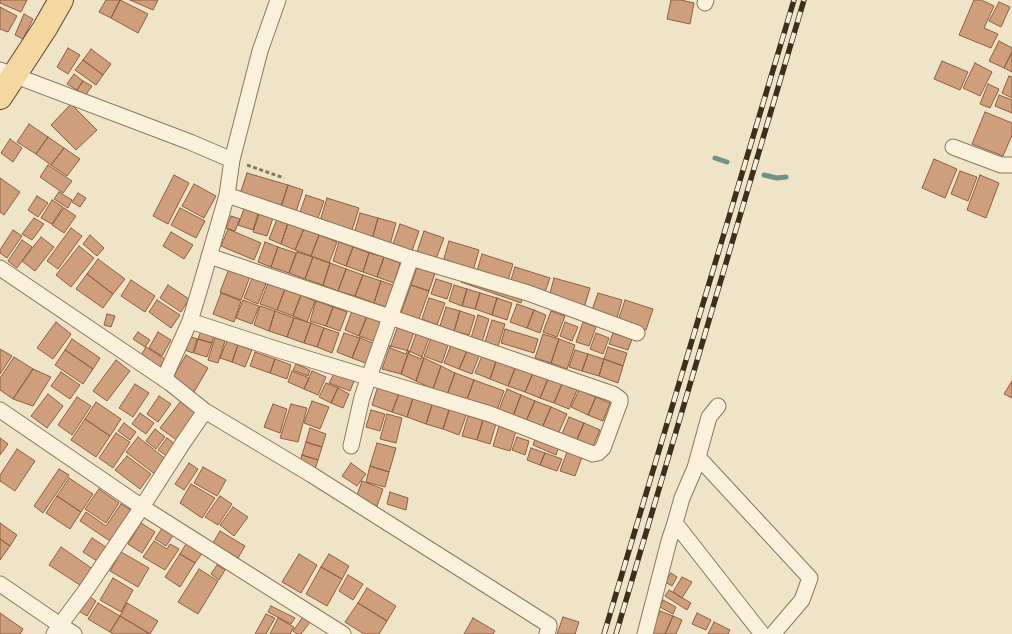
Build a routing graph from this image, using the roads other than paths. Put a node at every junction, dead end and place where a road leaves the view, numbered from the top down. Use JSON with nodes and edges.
{"nodes":[{"id":1,"x":61,"y":0,"type":"edge"},
{"id":2,"x":278,"y":0,"type":"edge"},
{"id":3,"x":7,"y":73,"type":"edge"},
{"id":4,"x":0,"y":97,"type":"edge"},
{"id":5,"x":953,"y":146,"type":"dead end"},
{"id":6,"x":232,"y":160,"type":"junction"},
{"id":7,"x":1012,"y":165,"type":"edge"},
{"id":8,"x":227,"y":195,"type":"junction"},
{"id":9,"x":209,"y":256,"type":"junction"},
{"id":10,"x":411,"y":258,"type":"junction"},
{"id":11,"x":0,"y":268,"type":"edge"},
{"id":12,"x":390,"y":317,"type":"junction"},
{"id":13,"x":190,"y":321,"type":"junction"},
{"id":14,"x":637,"y":333,"type":"dead end"},
{"id":15,"x":369,"y":377,"type":"junction"},
{"id":16,"x":164,"y":379,"type":"junction"},
{"id":17,"x":718,"y":406,"type":"dead end"},
{"id":18,"x":0,"y":411,"type":"edge"},
{"id":19,"x":205,"y":411,"type":"junction"},
{"id":20,"x":351,"y":446,"type":"dead end"},
{"id":21,"x":698,"y":457,"type":"junction"},
{"id":22,"x":142,"y":507,"type":"junction"},
{"id":23,"x":675,"y":523,"type":"junction"},
{"id":24,"x":0,"y":584,"type":"edge"},
{"id":25,"x":57,"y":630,"type":"edge"},
{"id":26,"x":757,"y":632,"type":"edge"},
{"id":27,"x":74,"y":634,"type":"edge"},
{"id":28,"x":343,"y":634,"type":"edge"},
{"id":29,"x":547,"y":634,"type":"edge"},
{"id":30,"x":645,"y":634,"type":"edge"},
{"id":31,"x":773,"y":634,"type":"edge"}],
"edges":[{"from":1,"to":3,"type":"main road"},
{"from":2,"to":6,"type":"street"},
{"from":3,"to":4,"type":"main road"},
{"from":3,"to":6,"type":"street"},
{"from":5,"to":7,"type":"street"},
{"from":6,"to":8,"type":"street"},
{"from":8,"to":9,"type":"street"},
{"from":8,"to":10,"type":"street"},
{"from":9,"to":12,"type":"street"},
{"from":9,"to":13,"type":"street"},
{"from":10,"to":12,"type":"street"},
{"from":10,"to":14,"type":"street"},
{"from":11,"to":16,"type":"street"},
{"from":12,"to":15,"type":"street"},
{"from":12,"to":15,"type":"street"},
{"from":13,"to":15,"type":"street"},
{"from":13,"to":16,"type":"street"},
{"from":15,"to":20,"type":"street"},
{"from":16,"to":19,"type":"street"},
{"from":17,"to":21,"type":"street"},
{"from":18,"to":22,"type":"street"},
{"from":19,"to":22,"type":"street"},
{"from":19,"to":29,"type":"street"},
{"from":21,"to":23,"type":"street"},
{"from":21,"to":31,"type":"street"},
{"from":22,"to":25,"type":"street"},
{"from":22,"to":28,"type":"street"},
{"from":23,"to":26,"type":"street"},
{"from":23,"to":30,"type":"street"},
{"from":24,"to":25,"type":"street"},
{"from":25,"to":27,"type":"street"}]}
